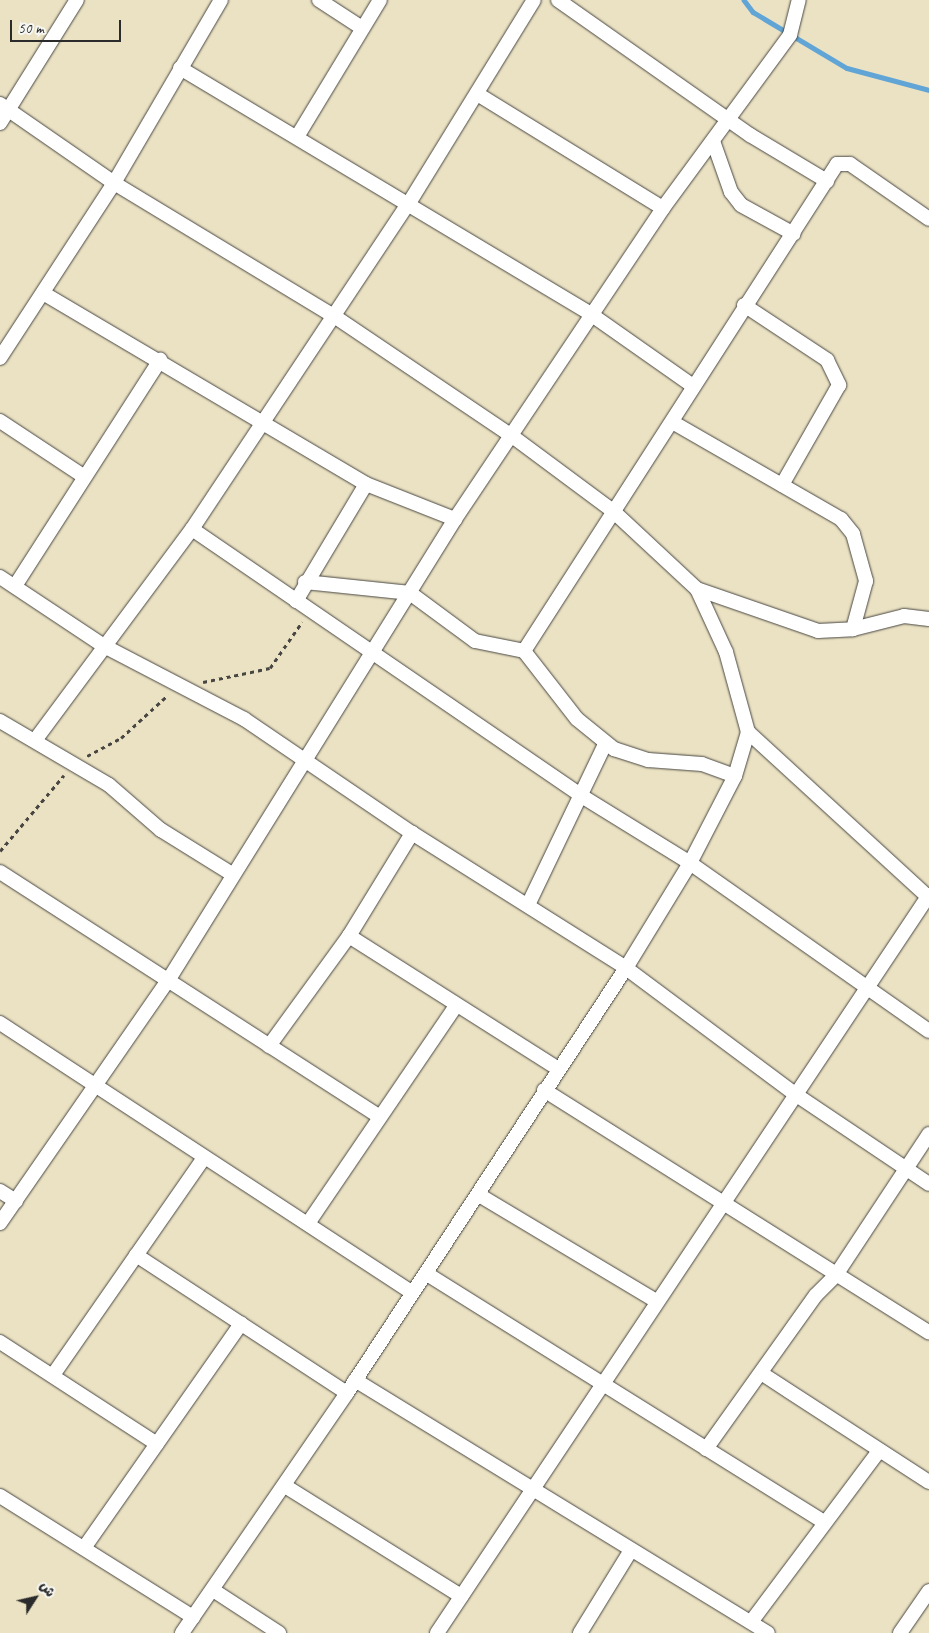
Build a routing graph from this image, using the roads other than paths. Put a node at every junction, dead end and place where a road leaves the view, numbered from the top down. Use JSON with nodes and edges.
{"nodes":[{"id":1,"x":77,"y":0,"type":"edge"},
{"id":2,"x":222,"y":0,"type":"edge"},
{"id":3,"x":319,"y":0,"type":"edge"},
{"id":4,"x":380,"y":0,"type":"edge"},
{"id":5,"x":534,"y":0,"type":"edge"},
{"id":6,"x":558,"y":0,"type":"edge"},
{"id":7,"x":799,"y":0,"type":"edge"},
{"id":8,"x":362,"y":28,"type":"junction"},
{"id":9,"x":180,"y":68,"type":"junction"},
{"id":10,"x":479,"y":94,"type":"junction"},
{"id":11,"x":4,"y":107,"type":"edge"},
{"id":12,"x":727,"y":117,"type":"junction"},
{"id":13,"x":0,"y":123,"type":"edge"},
{"id":14,"x":297,"y":137,"type":"junction"},
{"id":15,"x":713,"y":141,"type":"junction"},
{"id":16,"x":827,"y":181,"type":"junction"},
{"id":17,"x":114,"y":183,"type":"junction"},
{"id":18,"x":409,"y":203,"type":"junction"},
{"id":19,"x":663,"y":208,"type":"junction"},
{"id":20,"x":929,"y":219,"type":"edge"},
{"id":21,"x":794,"y":234,"type":"junction"},
{"id":22,"x":43,"y":293,"type":"junction"},
{"id":23,"x":744,"y":306,"type":"junction"},
{"id":24,"x":592,"y":315,"type":"junction"},
{"id":25,"x":334,"y":316,"type":"junction"},
{"id":26,"x":0,"y":358,"type":"edge"},
{"id":27,"x":160,"y":360,"type":"junction"},
{"id":28,"x":692,"y":386,"type":"junction"},
{"id":29,"x":0,"y":421,"type":"edge"},
{"id":30,"x":263,"y":421,"type":"junction"},
{"id":31,"x":674,"y":423,"type":"junction"},
{"id":32,"x":512,"y":436,"type":"junction"},
{"id":33,"x":83,"y":476,"type":"junction"},
{"id":34,"x":366,"y":484,"type":"junction"},
{"id":35,"x":782,"y":485,"type":"junction"},
{"id":36,"x":613,"y":511,"type":"junction"},
{"id":37,"x":455,"y":519,"type":"junction"},
{"id":38,"x":192,"y":530,"type":"junction"},
{"id":39,"x":0,"y":577,"type":"edge"},
{"id":40,"x":305,"y":582,"type":"junction"},
{"id":41,"x":15,"y":586,"type":"junction"},
{"id":42,"x":697,"y":588,"type":"junction"},
{"id":43,"x":410,"y":593,"type":"junction"},
{"id":44,"x":296,"y":601,"type":"junction"},
{"id":45,"x":929,"y":619,"type":"edge"},
{"id":46,"x":853,"y":628,"type":"junction"},
{"id":47,"x":104,"y":646,"type":"junction"},
{"id":48,"x":524,"y":652,"type":"junction"},
{"id":49,"x":373,"y":654,"type":"junction"},
{"id":50,"x":0,"y":721,"type":"edge"},
{"id":51,"x":748,"y":732,"type":"junction"},
{"id":52,"x":36,"y":739,"type":"junction"},
{"id":53,"x":605,"y":744,"type":"junction"},
{"id":54,"x":302,"y":759,"type":"junction"},
{"id":55,"x":735,"y":776,"type":"junction"},
{"id":56,"x":580,"y":795,"type":"junction"},
{"id":57,"x":412,"y":833,"type":"junction"},
{"id":58,"x":690,"y":863,"type":"junction"},
{"id":59,"x":0,"y":872,"type":"edge"},
{"id":60,"x":232,"y":874,"type":"junction"},
{"id":61,"x":929,"y":897,"type":"edge"},
{"id":62,"x":528,"y":905,"type":"junction"},
{"id":63,"x":350,"y":936,"type":"junction"},
{"id":64,"x":626,"y":968,"type":"junction"},
{"id":65,"x":169,"y":979,"type":"junction"},
{"id":66,"x":868,"y":987,"type":"junction"},
{"id":67,"x":456,"y":1006,"type":"junction"},
{"id":68,"x":0,"y":1023,"type":"edge"},
{"id":69,"x":929,"y":1031,"type":"edge"},
{"id":70,"x":269,"y":1046,"type":"junction"},
{"id":71,"x":557,"y":1068,"type":"junction"},
{"id":72,"x":93,"y":1088,"type":"junction"},
{"id":73,"x":544,"y":1090,"type":"junction"},
{"id":74,"x":795,"y":1094,"type":"junction"},
{"id":75,"x":378,"y":1116,"type":"junction"},
{"id":76,"x":929,"y":1134,"type":"edge"},
{"id":77,"x":204,"y":1158,"type":"junction"},
{"id":78,"x":905,"y":1169,"type":"junction"},
{"id":79,"x":929,"y":1184,"type":"edge"},
{"id":80,"x":0,"y":1191,"type":"edge"},
{"id":81,"x":479,"y":1195,"type":"junction"},
{"id":82,"x":16,"y":1202,"type":"junction"},
{"id":83,"x":723,"y":1203,"type":"junction"},
{"id":84,"x":309,"y":1222,"type":"junction"},
{"id":85,"x":0,"y":1223,"type":"edge"},
{"id":86,"x":136,"y":1255,"type":"junction"},
{"id":87,"x":427,"y":1274,"type":"junction"},
{"id":88,"x":836,"y":1275,"type":"junction"},
{"id":89,"x":412,"y":1293,"type":"junction"},
{"id":90,"x":656,"y":1301,"type":"junction"},
{"id":91,"x":241,"y":1324,"type":"junction"},
{"id":92,"x":929,"y":1332,"type":"edge"},
{"id":93,"x":0,"y":1342,"type":"edge"},
{"id":94,"x":761,"y":1373,"type":"junction"},
{"id":95,"x":53,"y":1375,"type":"junction"},
{"id":96,"x":355,"y":1380,"type":"junction"},
{"id":97,"x":601,"y":1385,"type":"junction"},
{"id":98,"x":347,"y":1393,"type":"junction"},
{"id":99,"x":157,"y":1444,"type":"junction"},
{"id":100,"x":706,"y":1449,"type":"junction"},
{"id":101,"x":879,"y":1452,"type":"junction"},
{"id":102,"x":929,"y":1482,"type":"edge"},
{"id":103,"x":285,"y":1486,"type":"junction"},
{"id":104,"x":530,"y":1488,"type":"junction"},
{"id":105,"x":0,"y":1496,"type":"edge"},
{"id":106,"x":824,"y":1522,"type":"junction"},
{"id":107,"x":84,"y":1548,"type":"junction"},
{"id":108,"x":631,"y":1550,"type":"junction"},
{"id":109,"x":212,"y":1590,"type":"junction"},
{"id":110,"x":929,"y":1591,"type":"edge"},
{"id":111,"x":461,"y":1596,"type":"junction"},
{"id":112,"x":193,"y":1617,"type":"junction"},
{"id":113,"x":751,"y":1622,"type":"junction"},
{"id":114,"x":182,"y":1633,"type":"edge"},
{"id":115,"x":279,"y":1633,"type":"edge"},
{"id":116,"x":437,"y":1633,"type":"edge"},
{"id":117,"x":580,"y":1633,"type":"edge"},
{"id":118,"x":768,"y":1633,"type":"edge"},
{"id":119,"x":900,"y":1633,"type":"edge"}],
"edges":[{"from":1,"to":11,"type":"street"},
{"from":2,"to":9,"type":"street"},
{"from":3,"to":8,"type":"street"},
{"from":4,"to":8,"type":"street"},
{"from":5,"to":10,"type":"street"},
{"from":6,"to":12,"type":"street"},
{"from":7,"to":12,"type":"street"},
{"from":8,"to":14,"type":"street"},
{"from":9,"to":14,"type":"street"},
{"from":9,"to":17,"type":"street"},
{"from":10,"to":18,"type":"street"},
{"from":10,"to":19,"type":"street"},
{"from":11,"to":13,"type":"street"},
{"from":11,"to":17,"type":"street"},
{"from":12,"to":15,"type":"street"},
{"from":12,"to":16,"type":"street"},
{"from":14,"to":18,"type":"street"},
{"from":15,"to":19,"type":"street"},
{"from":15,"to":21,"type":"street"},
{"from":16,"to":20,"type":"street"},
{"from":16,"to":21,"type":"street"},
{"from":17,"to":22,"type":"street"},
{"from":17,"to":25,"type":"street"},
{"from":18,"to":24,"type":"street"},
{"from":18,"to":25,"type":"street"},
{"from":19,"to":24,"type":"street"},
{"from":21,"to":23,"type":"street"},
{"from":22,"to":26,"type":"street"},
{"from":22,"to":27,"type":"street"},
{"from":23,"to":28,"type":"street"},
{"from":23,"to":35,"type":"street"},
{"from":24,"to":28,"type":"street"},
{"from":24,"to":32,"type":"street"},
{"from":25,"to":30,"type":"street"},
{"from":25,"to":32,"type":"street"},
{"from":27,"to":30,"type":"street"},
{"from":27,"to":33,"type":"street"},
{"from":28,"to":31,"type":"street"},
{"from":29,"to":33,"type":"street"},
{"from":30,"to":34,"type":"street"},
{"from":30,"to":38,"type":"street"},
{"from":31,"to":35,"type":"street"},
{"from":31,"to":36,"type":"street"},
{"from":32,"to":36,"type":"street"},
{"from":32,"to":37,"type":"street"},
{"from":33,"to":41,"type":"street"},
{"from":34,"to":37,"type":"street"},
{"from":34,"to":40,"type":"street"},
{"from":35,"to":46,"type":"street"},
{"from":36,"to":42,"type":"street"},
{"from":36,"to":48,"type":"street"},
{"from":37,"to":43,"type":"street"},
{"from":38,"to":44,"type":"street"},
{"from":38,"to":47,"type":"street"},
{"from":39,"to":41,"type":"street"},
{"from":40,"to":43,"type":"street"},
{"from":40,"to":44,"type":"street"},
{"from":41,"to":47,"type":"street"},
{"from":42,"to":46,"type":"street"},
{"from":42,"to":51,"type":"street"},
{"from":43,"to":48,"type":"street"},
{"from":43,"to":49,"type":"street"},
{"from":44,"to":49,"type":"street"},
{"from":45,"to":46,"type":"street"},
{"from":47,"to":52,"type":"street"},
{"from":47,"to":54,"type":"street"},
{"from":48,"to":53,"type":"street"},
{"from":49,"to":54,"type":"street"},
{"from":49,"to":56,"type":"street"},
{"from":50,"to":52,"type":"street"},
{"from":51,"to":55,"type":"street"},
{"from":51,"to":61,"type":"street"},
{"from":52,"to":60,"type":"street"},
{"from":53,"to":55,"type":"street"},
{"from":53,"to":56,"type":"street"},
{"from":54,"to":57,"type":"street"},
{"from":54,"to":60,"type":"street"},
{"from":55,"to":58,"type":"street"},
{"from":56,"to":58,"type":"street"},
{"from":56,"to":62,"type":"street"},
{"from":57,"to":62,"type":"street"},
{"from":57,"to":63,"type":"street"},
{"from":58,"to":64,"type":"street"},
{"from":58,"to":66,"type":"street"},
{"from":59,"to":65,"type":"street"},
{"from":60,"to":65,"type":"street"},
{"from":61,"to":66,"type":"street"},
{"from":62,"to":64,"type":"street"},
{"from":63,"to":67,"type":"street"},
{"from":63,"to":70,"type":"street"},
{"from":64,"to":71,"type":"street"},
{"from":64,"to":74,"type":"street"},
{"from":65,"to":70,"type":"street"},
{"from":65,"to":72,"type":"street"},
{"from":66,"to":69,"type":"street"},
{"from":66,"to":74,"type":"street"},
{"from":67,"to":71,"type":"street"},
{"from":67,"to":75,"type":"street"},
{"from":68,"to":72,"type":"street"},
{"from":70,"to":75,"type":"street"},
{"from":71,"to":73,"type":"street"},
{"from":72,"to":77,"type":"street"},
{"from":72,"to":82,"type":"street"},
{"from":73,"to":81,"type":"street"},
{"from":73,"to":83,"type":"street"},
{"from":74,"to":78,"type":"street"},
{"from":74,"to":83,"type":"street"},
{"from":75,"to":84,"type":"street"},
{"from":76,"to":78,"type":"street"},
{"from":77,"to":84,"type":"street"},
{"from":77,"to":86,"type":"street"},
{"from":78,"to":79,"type":"street"},
{"from":78,"to":88,"type":"street"},
{"from":80,"to":82,"type":"street"},
{"from":81,"to":87,"type":"street"},
{"from":81,"to":90,"type":"street"},
{"from":82,"to":85,"type":"street"},
{"from":83,"to":88,"type":"street"},
{"from":83,"to":90,"type":"street"},
{"from":84,"to":89,"type":"street"},
{"from":86,"to":91,"type":"street"},
{"from":86,"to":95,"type":"street"},
{"from":87,"to":89,"type":"street"},
{"from":87,"to":97,"type":"street"},
{"from":88,"to":92,"type":"street"},
{"from":88,"to":94,"type":"street"},
{"from":89,"to":96,"type":"street"},
{"from":90,"to":97,"type":"street"},
{"from":91,"to":98,"type":"street"},
{"from":91,"to":99,"type":"street"},
{"from":93,"to":95,"type":"street"},
{"from":94,"to":100,"type":"street"},
{"from":94,"to":101,"type":"street"},
{"from":95,"to":99,"type":"street"},
{"from":96,"to":98,"type":"street"},
{"from":96,"to":104,"type":"street"},
{"from":97,"to":100,"type":"street"},
{"from":97,"to":104,"type":"street"},
{"from":98,"to":103,"type":"street"},
{"from":99,"to":107,"type":"street"},
{"from":100,"to":106,"type":"street"},
{"from":101,"to":102,"type":"street"},
{"from":101,"to":106,"type":"street"},
{"from":103,"to":109,"type":"street"},
{"from":103,"to":111,"type":"street"},
{"from":104,"to":108,"type":"street"},
{"from":104,"to":111,"type":"street"},
{"from":105,"to":107,"type":"street"},
{"from":106,"to":113,"type":"street"},
{"from":107,"to":112,"type":"street"},
{"from":108,"to":113,"type":"street"},
{"from":108,"to":117,"type":"street"},
{"from":109,"to":112,"type":"street"},
{"from":109,"to":115,"type":"street"},
{"from":110,"to":119,"type":"street"},
{"from":111,"to":116,"type":"street"},
{"from":112,"to":114,"type":"street"},
{"from":113,"to":118,"type":"street"}]}
